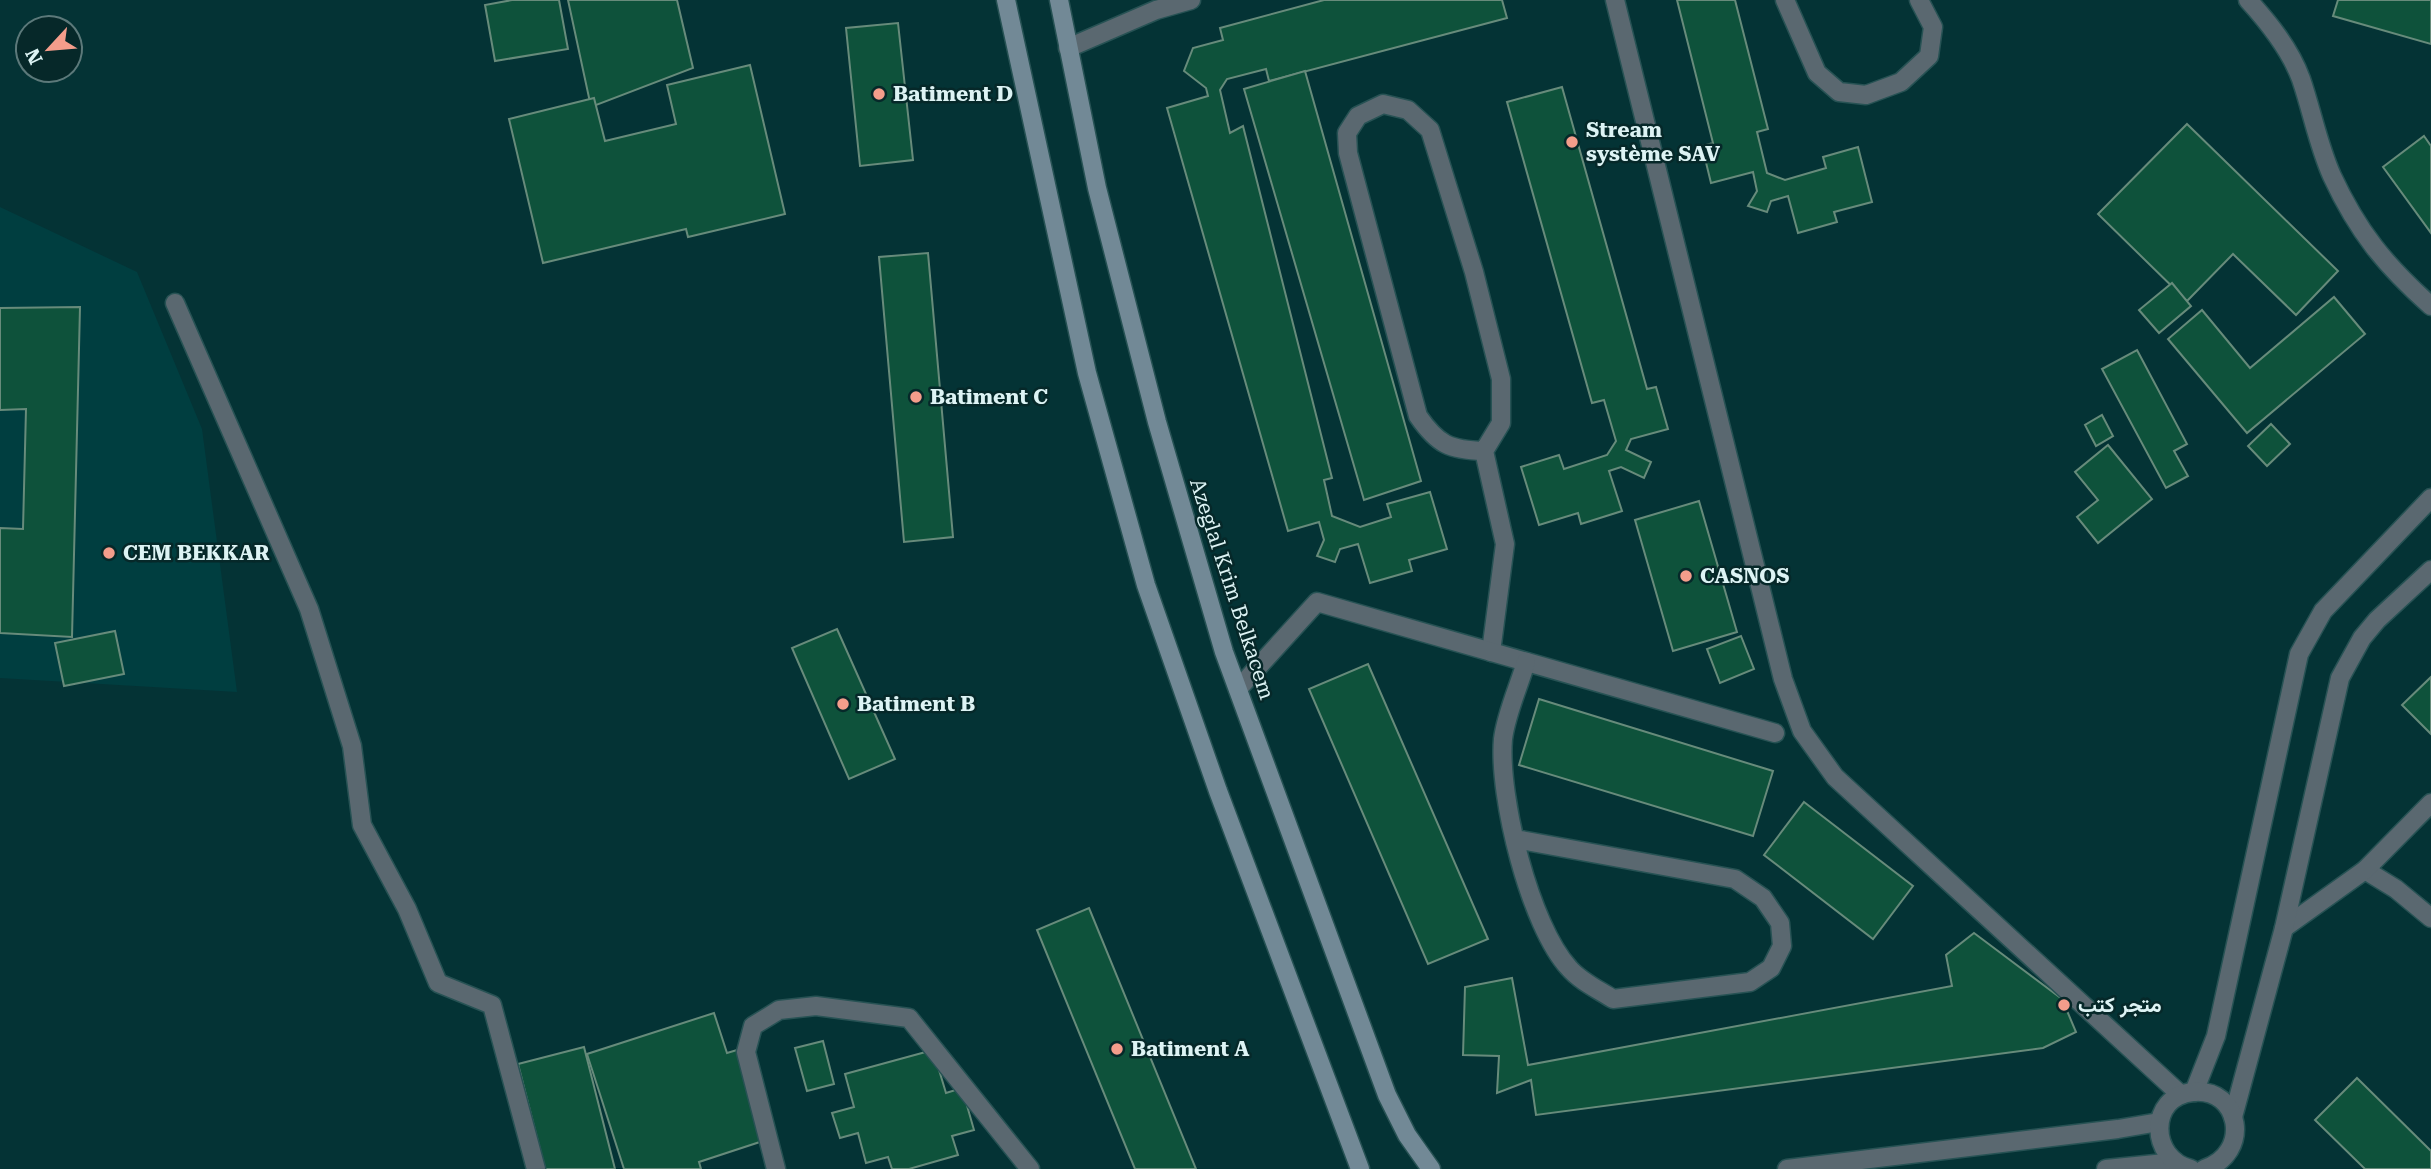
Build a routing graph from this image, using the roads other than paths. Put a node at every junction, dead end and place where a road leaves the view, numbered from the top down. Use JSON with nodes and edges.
{"nodes":[{"id":1,"x":1006,"y":0,"type":"edge"},
{"id":2,"x":1059,"y":0,"type":"edge"},
{"id":3,"x":1191,"y":0,"type":"edge"},
{"id":4,"x":1615,"y":0,"type":"edge"},
{"id":5,"x":1785,"y":0,"type":"edge"},
{"id":6,"x":1919,"y":0,"type":"edge"},
{"id":7,"x":2248,"y":0,"type":"edge"},
{"id":8,"x":1068,"y":48,"type":"junction"},
{"id":9,"x":175,"y":303,"type":"dead end"},
{"id":10,"x":2431,"y":306,"type":"edge"},
{"id":11,"x":1484,"y":451,"type":"junction"},
{"id":12,"x":2431,"y":498,"type":"edge"},
{"id":13,"x":2431,"y":569,"type":"edge"},
{"id":14,"x":1491,"y":652,"type":"junction"},
{"id":15,"x":1526,"y":662,"type":"junction"},
{"id":16,"x":1238,"y":689,"type":"junction"},
{"id":17,"x":1775,"y":733,"type":"dead end"},
{"id":18,"x":2431,"y":803,"type":"edge"},
{"id":19,"x":1515,"y":839,"type":"junction"},
{"id":20,"x":2365,"y":870,"type":"junction"},
{"id":21,"x":2431,"y":918,"type":"edge"},
{"id":22,"x":2284,"y":928,"type":"junction"},
{"id":23,"x":2188,"y":1093,"type":"junction"},
{"id":24,"x":2233,"y":1117,"type":"junction"},
{"id":25,"x":2159,"y":1122,"type":"junction"},
{"id":26,"x":2183,"y":1166,"type":"edge"},
{"id":27,"x":2212,"y":1168,"type":"edge"},
{"id":28,"x":536,"y":1169,"type":"edge"},
{"id":29,"x":776,"y":1169,"type":"edge"},
{"id":30,"x":1030,"y":1169,"type":"edge"},
{"id":31,"x":1360,"y":1169,"type":"edge"},
{"id":32,"x":1431,"y":1169,"type":"edge"},
{"id":33,"x":1787,"y":1169,"type":"edge"},
{"id":34,"x":2106,"y":1169,"type":"edge"}],
"edges":[{"from":1,"to":31,"type":"main road"},
{"from":2,"to":8,"type":"main road","name":"Azeglal Krim Belkacem"},
{"from":3,"to":8,"type":"street"},
{"from":4,"to":23,"type":"street"},
{"from":5,"to":6,"type":"street"},
{"from":7,"to":10,"type":"street"},
{"from":8,"to":16,"type":"main road","name":"Azeglal Krim Belkacem"},
{"from":9,"to":28,"type":"street"},
{"from":11,"to":11,"type":"street"},
{"from":11,"to":14,"type":"street"},
{"from":12,"to":23,"type":"street"},
{"from":13,"to":22,"type":"street"},
{"from":14,"to":15,"type":"street"},
{"from":14,"to":16,"type":"street"},
{"from":15,"to":17,"type":"street"},
{"from":15,"to":19,"type":"street"},
{"from":16,"to":32,"type":"main road","name":"Azeglal Krim Belkacem"},
{"from":18,"to":20,"type":"street"},
{"from":19,"to":19,"type":"street"},
{"from":20,"to":21,"type":"street"},
{"from":20,"to":22,"type":"street"},
{"from":22,"to":24,"type":"street"},
{"from":23,"to":24,"type":"street"},
{"from":23,"to":25,"type":"street"},
{"from":24,"to":27,"type":"street"},
{"from":25,"to":26,"type":"street"},
{"from":25,"to":33,"type":"street"},
{"from":26,"to":34,"type":"street"},
{"from":29,"to":30,"type":"street"}]}
